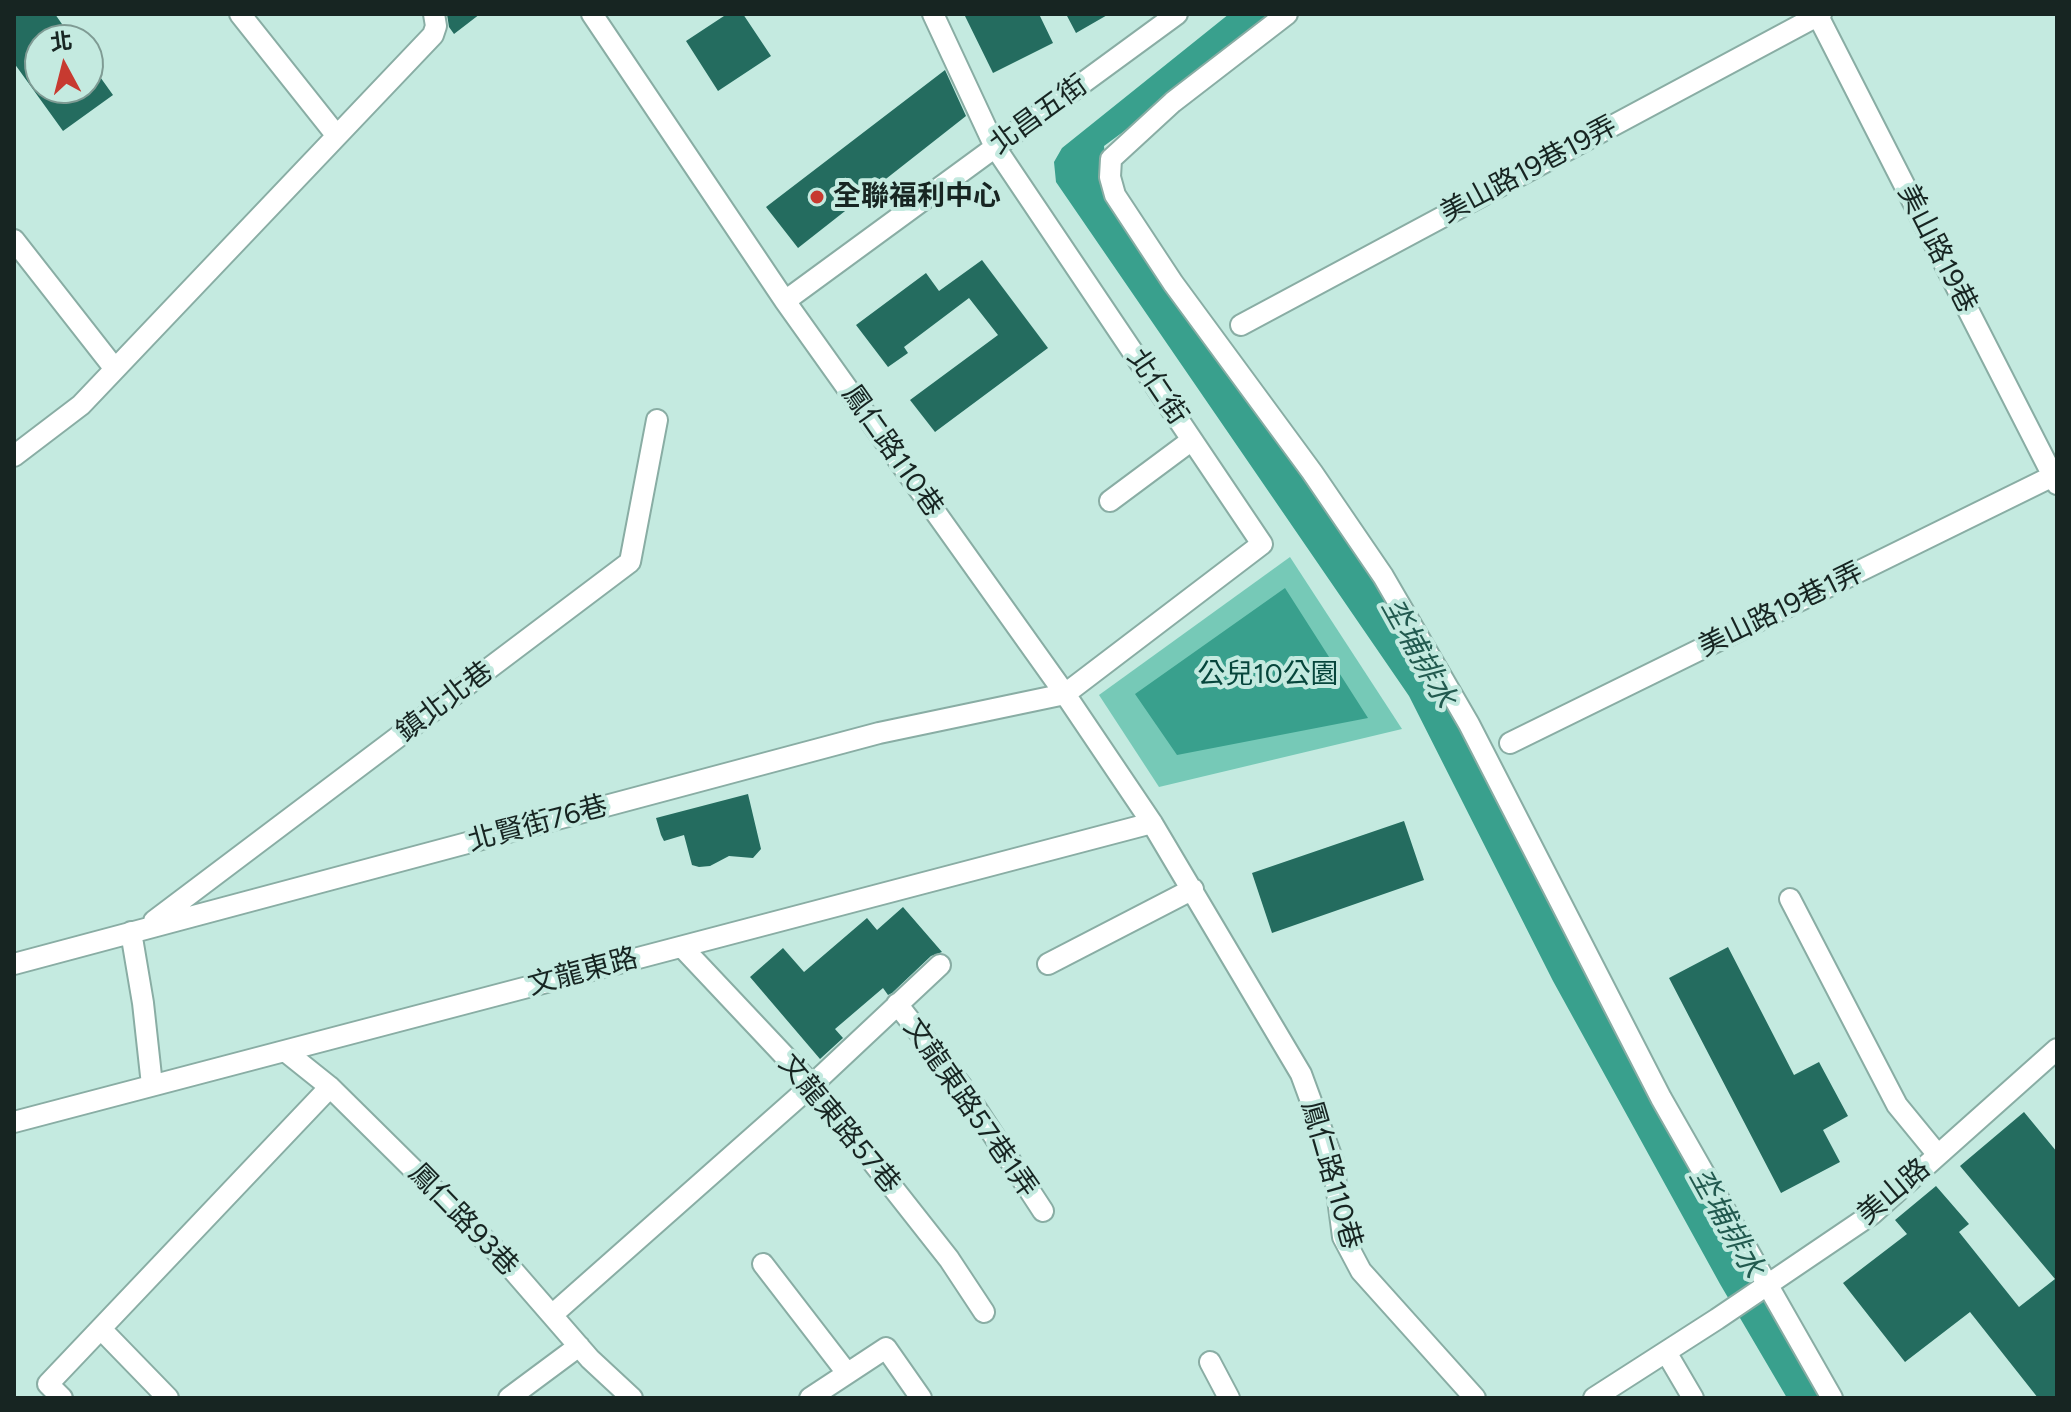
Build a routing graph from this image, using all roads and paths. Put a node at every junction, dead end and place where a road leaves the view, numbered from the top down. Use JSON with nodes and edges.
{"nodes":[{"id":1,"x":240,"y":14,"type":"edge"},
{"id":2,"x":434,"y":14,"type":"edge"},
{"id":3,"x":592,"y":14,"type":"edge"},
{"id":4,"x":933,"y":14,"type":"edge"},
{"id":5,"x":1177,"y":14,"type":"edge"},
{"id":6,"x":1287,"y":14,"type":"edge"},
{"id":7,"x":1819,"y":15,"type":"edge"},
{"id":8,"x":337,"y":136,"type":"junction"},
{"id":9,"x":995,"y":147,"type":"junction"},
{"id":10,"x":14,"y":240,"type":"edge"},
{"id":11,"x":785,"y":301,"type":"junction"},
{"id":12,"x":1241,"y":325,"type":"dead end"},
{"id":13,"x":115,"y":369,"type":"junction"},
{"id":14,"x":657,"y":420,"type":"dead end"},
{"id":15,"x":1192,"y":440,"type":"junction"},
{"id":16,"x":14,"y":456,"type":"edge"},
{"id":17,"x":2055,"y":480,"type":"edge"},
{"id":18,"x":1110,"y":501,"type":"dead end"},
{"id":19,"x":1065,"y":694,"type":"junction"},
{"id":20,"x":1510,"y":743,"type":"dead end"},
{"id":21,"x":1152,"y":823,"type":"junction"},
{"id":22,"x":1193,"y":889,"type":"junction"},
{"id":23,"x":1790,"y":899,"type":"dead end"},
{"id":24,"x":138,"y":930,"type":"junction"},
{"id":25,"x":682,"y":947,"type":"junction"},
{"id":26,"x":14,"y":964,"type":"edge"},
{"id":27,"x":1048,"y":964,"type":"dead end"},
{"id":28,"x":940,"y":965,"type":"dead end"},
{"id":29,"x":897,"y":1004,"type":"junction"},
{"id":30,"x":2057,"y":1049,"type":"edge"},
{"id":31,"x":285,"y":1051,"type":"junction"},
{"id":32,"x":152,"y":1085,"type":"junction"},
{"id":33,"x":812,"y":1085,"type":"junction"},
{"id":34,"x":330,"y":1087,"type":"junction"},
{"id":35,"x":14,"y":1122,"type":"edge"},
{"id":36,"x":1938,"y":1155,"type":"junction"},
{"id":37,"x":1043,"y":1211,"type":"dead end"},
{"id":38,"x":763,"y":1264,"type":"dead end"},
{"id":39,"x":1763,"y":1288,"type":"junction"},
{"id":40,"x":984,"y":1312,"type":"dead end"},
{"id":41,"x":552,"y":1315,"type":"junction"},
{"id":42,"x":101,"y":1329,"type":"junction"},
{"id":43,"x":579,"y":1346,"type":"junction"},
{"id":44,"x":1666,"y":1352,"type":"junction"},
{"id":45,"x":1210,"y":1362,"type":"dead end"},
{"id":46,"x":847,"y":1373,"type":"junction"},
{"id":47,"x":62,"y":1398,"type":"edge"},
{"id":48,"x":168,"y":1398,"type":"edge"},
{"id":49,"x":509,"y":1398,"type":"edge"},
{"id":50,"x":632,"y":1398,"type":"edge"},
{"id":51,"x":810,"y":1398,"type":"edge"},
{"id":52,"x":921,"y":1398,"type":"edge"},
{"id":53,"x":1229,"y":1398,"type":"edge"},
{"id":54,"x":1475,"y":1398,"type":"edge"},
{"id":55,"x":1594,"y":1398,"type":"edge"},
{"id":56,"x":1693,"y":1398,"type":"edge"},
{"id":57,"x":1832,"y":1398,"type":"edge"}],
"edges":[{"from":1,"to":8,"type":"street"},
{"from":2,"to":8,"type":"street"},
{"from":3,"to":11,"type":"street","name":"鳳仁路110巷"},
{"from":4,"to":9,"type":"street","name":"北仁街"},
{"from":5,"to":9,"type":"street","name":"北昌五街"},
{"from":6,"to":39,"type":"street"},
{"from":7,"to":12,"type":"street","name":"美山路19巷19弄"},
{"from":7,"to":17,"type":"street","name":"美山路19巷"},
{"from":8,"to":13,"type":"street"},
{"from":9,"to":11,"type":"street","name":"北昌五街"},
{"from":9,"to":15,"type":"street","name":"北仁街"},
{"from":10,"to":13,"type":"street"},
{"from":11,"to":19,"type":"street","name":"鳳仁路110巷"},
{"from":13,"to":16,"type":"street"},
{"from":14,"to":24,"type":"street","name":"鎮北北巷"},
{"from":15,"to":18,"type":"street"},
{"from":15,"to":19,"type":"street","name":"北仁街"},
{"from":17,"to":20,"type":"street","name":"美山路19巷1弄"},
{"from":19,"to":21,"type":"street","name":"鳳仁路110巷"},
{"from":19,"to":24,"type":"street","name":"北賢街76巷"},
{"from":21,"to":22,"type":"street","name":"鳳仁路110巷"},
{"from":21,"to":25,"type":"street","name":"文龍東路"},
{"from":22,"to":27,"type":"street"},
{"from":22,"to":54,"type":"street","name":"鳳仁路110巷"},
{"from":23,"to":36,"type":"street"},
{"from":24,"to":26,"type":"street","name":"北賢街76巷"},
{"from":24,"to":32,"type":"street"},
{"from":25,"to":31,"type":"street","name":"文龍東路"},
{"from":25,"to":33,"type":"street","name":"文龍東路57巷"},
{"from":28,"to":29,"type":"street"},
{"from":29,"to":33,"type":"street"},
{"from":29,"to":37,"type":"street","name":"文龍東路57巷1弄"},
{"from":30,"to":36,"type":"street","name":"美山路"},
{"from":31,"to":32,"type":"street","name":"文龍東路"},
{"from":31,"to":34,"type":"street","name":"鳳仁路93巷"},
{"from":32,"to":35,"type":"street","name":"文龍東路"},
{"from":33,"to":40,"type":"street","name":"文龍東路57巷"},
{"from":33,"to":41,"type":"street"},
{"from":34,"to":41,"type":"street","name":"鳳仁路93巷"},
{"from":34,"to":42,"type":"street"},
{"from":36,"to":39,"type":"street","name":"美山路"},
{"from":38,"to":46,"type":"street"},
{"from":39,"to":44,"type":"street","name":"美山路"},
{"from":39,"to":57,"type":"street"},
{"from":41,"to":43,"type":"street","name":"鳳仁路93巷"},
{"from":42,"to":47,"type":"street"},
{"from":42,"to":48,"type":"street"},
{"from":43,"to":49,"type":"street"},
{"from":43,"to":50,"type":"street","name":"鳳仁路93巷"},
{"from":44,"to":55,"type":"street","name":"美山路"},
{"from":44,"to":56,"type":"street"},
{"from":45,"to":53,"type":"street"},
{"from":46,"to":51,"type":"street"},
{"from":46,"to":52,"type":"street"}]}
